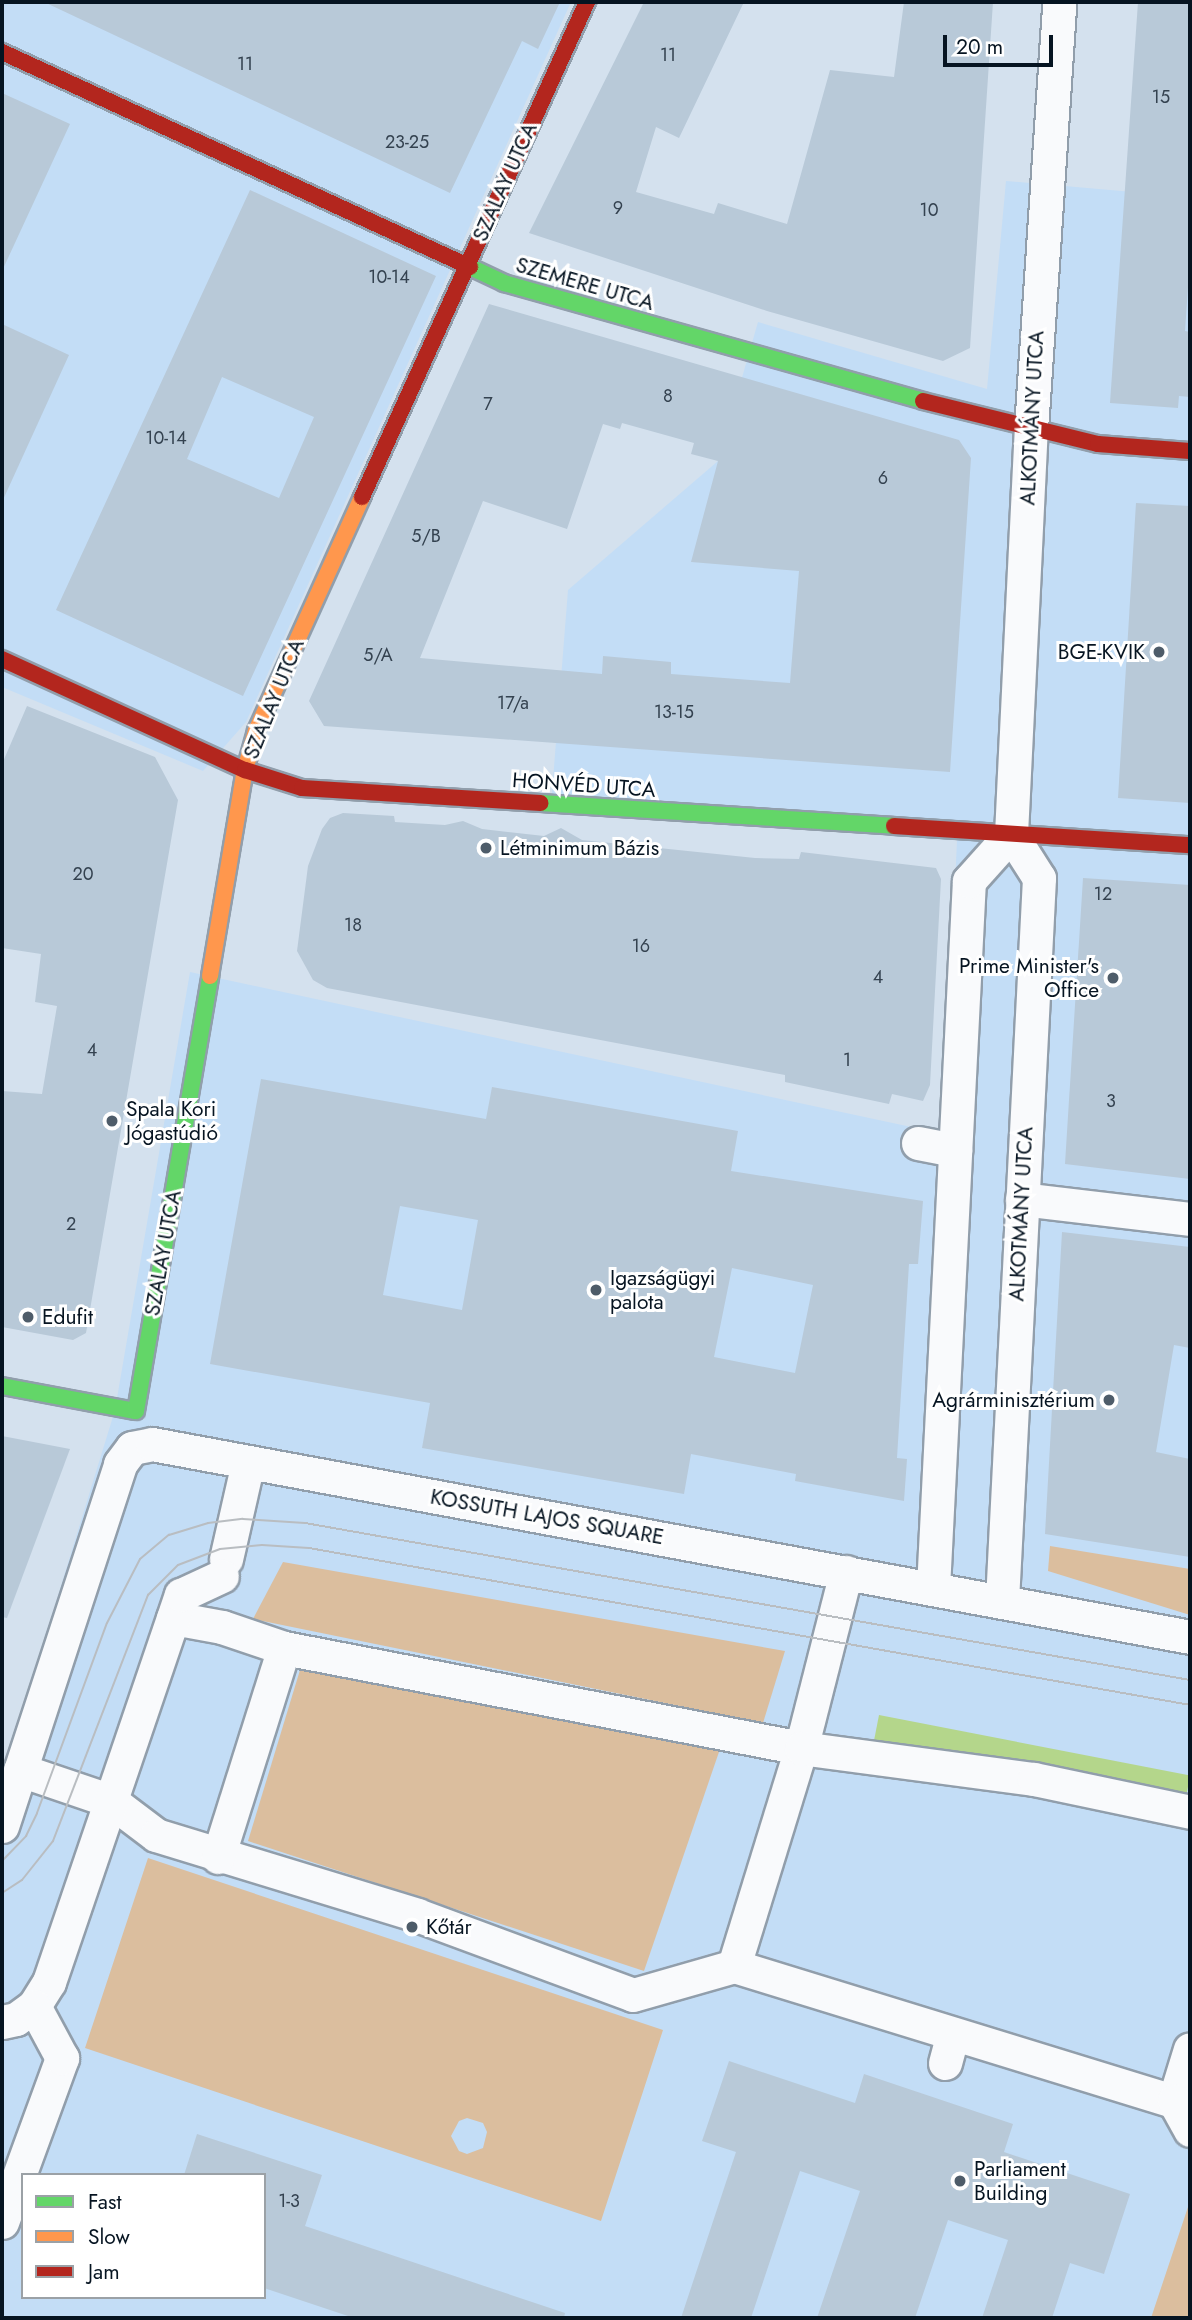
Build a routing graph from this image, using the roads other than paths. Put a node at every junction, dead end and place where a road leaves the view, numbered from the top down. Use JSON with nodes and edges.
{"nodes":[{"id":1,"x":587,"y":2,"type":"edge"},
{"id":2,"x":1059,"y":2,"type":"edge"},
{"id":3,"x":2,"y":52,"type":"edge"},
{"id":4,"x":466,"y":268,"type":"junction"},
{"id":5,"x":1031,"y":429,"type":"junction"},
{"id":6,"x":1190,"y":451,"type":"edge"},
{"id":7,"x":2,"y":659,"type":"edge"},
{"id":8,"x":245,"y":769,"type":"junction"},
{"id":9,"x":1011,"y":834,"type":"junction"},
{"id":10,"x":1190,"y":845,"type":"edge"},
{"id":11,"x":918,"y":1143,"type":"dead end"},
{"id":12,"x":955,"y":1150,"type":"junction"},
{"id":13,"x":1022,"y":1199,"type":"junction"},
{"id":14,"x":1190,"y":1219,"type":"edge"},
{"id":15,"x":2,"y":1386,"type":"edge"},
{"id":16,"x":136,"y":1411,"type":"junction"},
{"id":17,"x":132,"y":1448,"type":"junction"},
{"id":18,"x":248,"y":1462,"type":"junction"},
{"id":19,"x":846,"y":1572,"type":"junction"},
{"id":20,"x":933,"y":1588,"type":"junction"},
{"id":21,"x":1002,"y":1601,"type":"junction"},
{"id":22,"x":173,"y":1618,"type":"junction"},
{"id":23,"x":1190,"y":1637,"type":"edge"},
{"id":24,"x":284,"y":1648,"type":"junction"},
{"id":25,"x":801,"y":1748,"type":"junction"},
{"id":26,"x":20,"y":1770,"type":"junction"},
{"id":27,"x":111,"y":1801,"type":"junction"},
{"id":28,"x":1190,"y":1812,"type":"edge"},
{"id":29,"x":2,"y":1826,"type":"edge"},
{"id":30,"x":218,"y":1857,"type":"junction"},
{"id":31,"x":734,"y":1966,"type":"junction"},
{"id":32,"x":34,"y":2006,"type":"junction"},
{"id":33,"x":2,"y":2022,"type":"edge"},
{"id":34,"x":1190,"y":2049,"type":"edge"},
{"id":35,"x":1174,"y":2101,"type":"junction"},
{"id":36,"x":1190,"y":2130,"type":"edge"},
{"id":37,"x":2,"y":2222,"type":"edge"}],
"edges":[{"from":1,"to":4,"type":"street","name":"SZALAY UTCA"},
{"from":2,"to":5,"type":"street","name":"ALKOTMÁNY UTCA"},
{"from":3,"to":4,"type":"street","name":"SZEMERE UTCA"},
{"from":4,"to":5,"type":"street","name":"SZEMERE UTCA"},
{"from":4,"to":8,"type":"street","name":"SZALAY UTCA"},
{"from":5,"to":6,"type":"street","name":"SZEMERE UTCA"},
{"from":5,"to":9,"type":"street","name":"ALKOTMÁNY UTCA"},
{"from":7,"to":8,"type":"street","name":"HONVÉD UTCA"},
{"from":8,"to":9,"type":"street","name":"HONVÉD UTCA"},
{"from":8,"to":16,"type":"street","name":"SZALAY UTCA"},
{"from":9,"to":10,"type":"street","name":"HONVÉD UTCA"},
{"from":9,"to":12,"type":"street"},
{"from":9,"to":13,"type":"street","name":"ALKOTMÁNY UTCA"},
{"from":11,"to":12,"type":"street"},
{"from":12,"to":20,"type":"street"},
{"from":13,"to":14,"type":"street"},
{"from":13,"to":21,"type":"street","name":"ALKOTMÁNY UTCA"},
{"from":15,"to":16,"type":"street"},
{"from":16,"to":17,"type":"street","name":"SZALAY UTCA"},
{"from":17,"to":18,"type":"street","name":"KOSSUTH LAJOS SQUARE"},
{"from":17,"to":26,"type":"street"},
{"from":18,"to":19,"type":"street","name":"KOSSUTH LAJOS SQUARE"},
{"from":18,"to":22,"type":"street"},
{"from":19,"to":20,"type":"street","name":"KOSSUTH LAJOS SQUARE"},
{"from":19,"to":25,"type":"street"},
{"from":20,"to":21,"type":"street","name":"KOSSUTH LAJOS SQUARE"},
{"from":21,"to":23,"type":"street","name":"KOSSUTH LAJOS SQUARE"},
{"from":22,"to":24,"type":"street"},
{"from":22,"to":27,"type":"street"},
{"from":24,"to":25,"type":"street"},
{"from":24,"to":30,"type":"street"},
{"from":25,"to":28,"type":"street"},
{"from":25,"to":31,"type":"street"},
{"from":26,"to":27,"type":"street"},
{"from":26,"to":29,"type":"street"},
{"from":27,"to":30,"type":"street"},
{"from":27,"to":32,"type":"street"},
{"from":30,"to":31,"type":"street"},
{"from":31,"to":35,"type":"street"},
{"from":32,"to":33,"type":"street"},
{"from":32,"to":37,"type":"street"},
{"from":34,"to":35,"type":"street"},
{"from":35,"to":36,"type":"street"}]}
